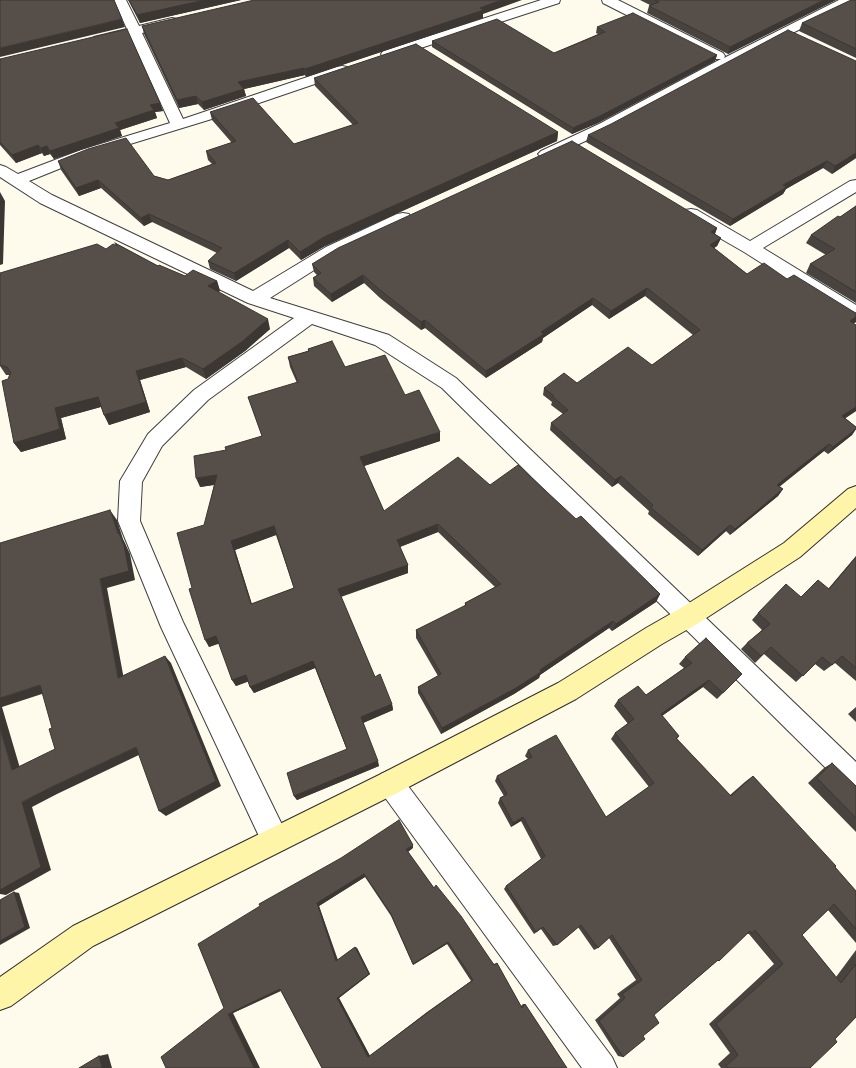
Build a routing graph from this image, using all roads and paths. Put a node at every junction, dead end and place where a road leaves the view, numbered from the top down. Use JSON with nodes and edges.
{"nodes":[{"id":1,"x":120,"y":0,"type":"edge"},
{"id":2,"x":554,"y":0,"type":"edge"},
{"id":3,"x":608,"y":0,"type":"edge"},
{"id":4,"x":849,"y":0,"type":"edge"},
{"id":5,"x":188,"y":18,"type":"edge"},
{"id":6,"x":134,"y":31,"type":"junction"},
{"id":7,"x":786,"y":31,"type":"junction"},
{"id":8,"x":800,"y":38,"type":"edge"},
{"id":9,"x":90,"y":42,"type":"edge"},
{"id":10,"x":416,"y":45,"type":"junction"},
{"id":11,"x":429,"y":53,"type":"edge"},
{"id":12,"x":372,"y":60,"type":"edge"},
{"id":13,"x":728,"y":61,"type":"junction"},
{"id":14,"x":357,"y":65,"type":"edge"},
{"id":15,"x":178,"y":124,"type":"junction"},
{"id":16,"x":558,"y":134,"type":"edge"},
{"id":17,"x":578,"y":146,"type":"junction"},
{"id":18,"x":536,"y":159,"type":"edge"},
{"id":19,"x":8,"y":176,"type":"edge"},
{"id":20,"x":856,"y":185,"type":"edge"},
{"id":21,"x":679,"y":207,"type":"edge"},
{"id":22,"x":420,"y":211,"type":"edge"},
{"id":23,"x":750,"y":248,"type":"junction"},
{"id":24,"x":254,"y":299,"type":"junction"},
{"id":25,"x":856,"y":314,"type":"edge"},
{"id":26,"x":309,"y":317,"type":"junction"},
{"id":27,"x":856,"y":495,"type":"edge"},
{"id":28,"x":689,"y":616,"type":"junction"},
{"id":29,"x":856,"y":780,"type":"edge"},
{"id":30,"x":390,"y":783,"type":"junction"},
{"id":31,"x":275,"y":839,"type":"junction"},
{"id":32,"x":0,"y":995,"type":"edge"},
{"id":33,"x":601,"y":1068,"type":"edge"}],
"edges":[{"from":1,"to":6,"type":"street"},
{"from":2,"to":10,"type":"street"},
{"from":3,"to":13,"type":"street"},
{"from":4,"to":7,"type":"street"},
{"from":5,"to":6,"type":"street"},
{"from":6,"to":9,"type":"street"},
{"from":6,"to":15,"type":"street"},
{"from":7,"to":8,"type":"street"},
{"from":7,"to":13,"type":"street"},
{"from":10,"to":11,"type":"street"},
{"from":10,"to":12,"type":"street"},
{"from":13,"to":17,"type":"street"},
{"from":14,"to":15,"type":"street"},
{"from":15,"to":19,"type":"street"},
{"from":16,"to":17,"type":"street"},
{"from":17,"to":18,"type":"street"},
{"from":19,"to":24,"type":"street"},
{"from":20,"to":23,"type":"street"},
{"from":21,"to":23,"type":"street"},
{"from":22,"to":24,"type":"street"},
{"from":23,"to":25,"type":"street"},
{"from":24,"to":26,"type":"street"},
{"from":26,"to":28,"type":"street"},
{"from":26,"to":31,"type":"street"},
{"from":27,"to":28,"type":"main road"},
{"from":28,"to":29,"type":"street"},
{"from":28,"to":30,"type":"main road"},
{"from":30,"to":31,"type":"main road"},
{"from":30,"to":33,"type":"street"},
{"from":31,"to":32,"type":"main road"}]}
